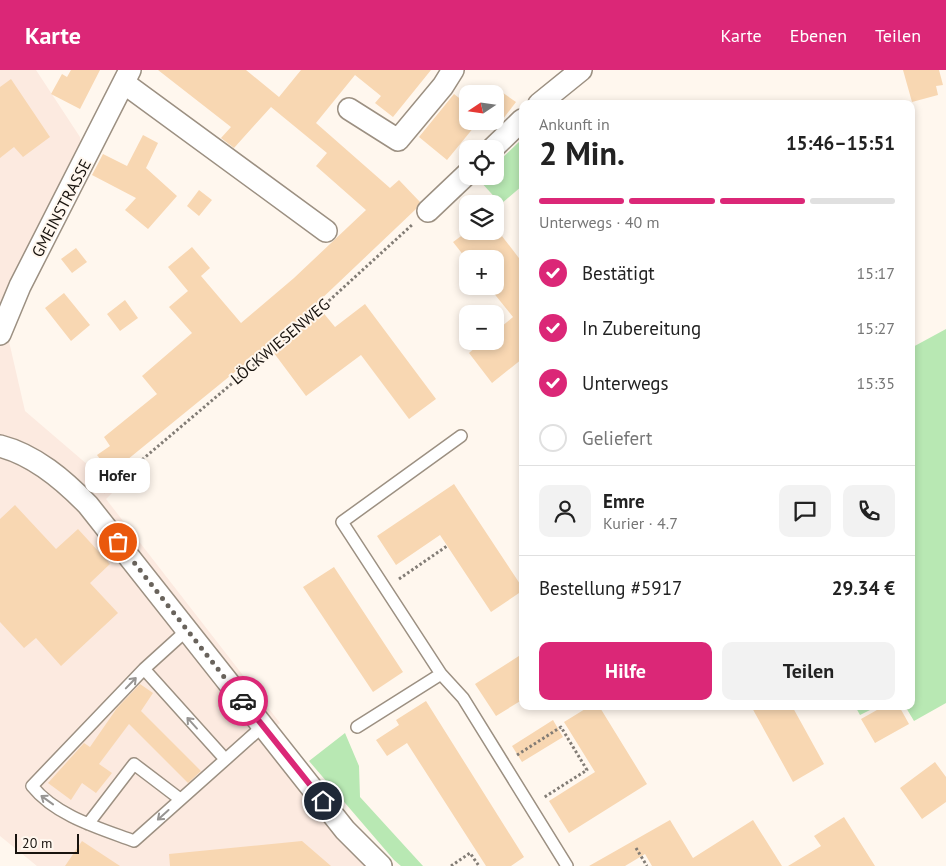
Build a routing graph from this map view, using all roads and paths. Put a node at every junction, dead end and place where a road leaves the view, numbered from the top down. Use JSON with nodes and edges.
{"nodes":[{"id":1,"x":453,"y":70,"type":"edge"},
{"id":2,"x":581,"y":70,"type":"edge"},
{"id":3,"x":127,"y":76,"type":"edge"},
{"id":4,"x":544,"y":100,"type":"edge"},
{"id":5,"x":349,"y":109,"type":"dead end"},
{"id":6,"x":519,"y":123,"type":"edge"},
{"id":7,"x":501,"y":140,"type":"edge"},
{"id":8,"x":459,"y":181,"type":"edge"},
{"id":9,"x":428,"y":210,"type":"joint"},
{"id":10,"x":326,"y":231,"type":"dead end"},
{"id":11,"x":0,"y":334,"type":"edge"},
{"id":12,"x":461,"y":436,"type":"dead end"},
{"id":13,"x":0,"y":446,"type":"edge"},
{"id":14,"x":88,"y":505,"type":"junction"},
{"id":15,"x":447,"y":546,"type":"dead end"},
{"id":16,"x":386,"y":588,"type":"junction"},
{"id":17,"x":187,"y":630,"type":"junction"},
{"id":18,"x":144,"y":669,"type":"junction"},
{"id":19,"x":441,"y":674,"type":"junction"},
{"id":20,"x":263,"y":726,"type":"junction"},
{"id":21,"x":357,"y":727,"type":"dead end"},
{"id":22,"x":225,"y":759,"type":"junction"},
{"id":23,"x":504,"y":763,"type":"junction"},
{"id":24,"x":180,"y":799,"type":"junction"},
{"id":25,"x":530,"y":807,"type":"junction"},
{"id":26,"x":88,"y":824,"type":"junction"},
{"id":27,"x":636,"y":848,"type":"dead end"},
{"id":28,"x":381,"y":866,"type":"edge"},
{"id":29,"x":451,"y":866,"type":"edge"},
{"id":30,"x":479,"y":866,"type":"edge"},
{"id":31,"x":567,"y":866,"type":"edge"},
{"id":32,"x":647,"y":866,"type":"edge"}],
"edges":[{"from":1,"to":5,"type":"street"},
{"from":2,"to":4,"type":"street"},
{"from":3,"to":10,"type":"street","name":"GMEINSTRASSE"},
{"from":3,"to":11,"type":"street","name":"GMEINSTRASSE"},
{"from":6,"to":7,"type":"street"},
{"from":8,"to":9,"type":"street"},
{"from":9,"to":14,"type":"path","name":"LÖCKWIESENWEG"},
{"from":12,"to":16,"type":"lane"},
{"from":13,"to":14,"type":"street"},
{"from":14,"to":17,"type":"street"},
{"from":15,"to":16,"type":"path"},
{"from":16,"to":19,"type":"lane"},
{"from":17,"to":18,"type":"lane"},
{"from":17,"to":20,"type":"street"},
{"from":22,"to":18,"type":"lane","one_way":true},
{"from":26,"to":18,"type":"lane","one_way":true},
{"from":19,"to":21,"type":"lane"},
{"from":19,"to":23,"type":"lane"},
{"from":20,"to":22,"type":"lane"},
{"from":20,"to":28,"type":"street"},
{"from":22,"to":24,"type":"lane"},
{"from":23,"to":25,"type":"lane"},
{"from":23,"to":25,"type":"path"},
{"from":24,"to":26,"type":"lane","one_way":true},
{"from":24,"to":26,"type":"lane"},
{"from":25,"to":31,"type":"lane"},
{"from":27,"to":32,"type":"path"},
{"from":29,"to":30,"type":"path"}]}
